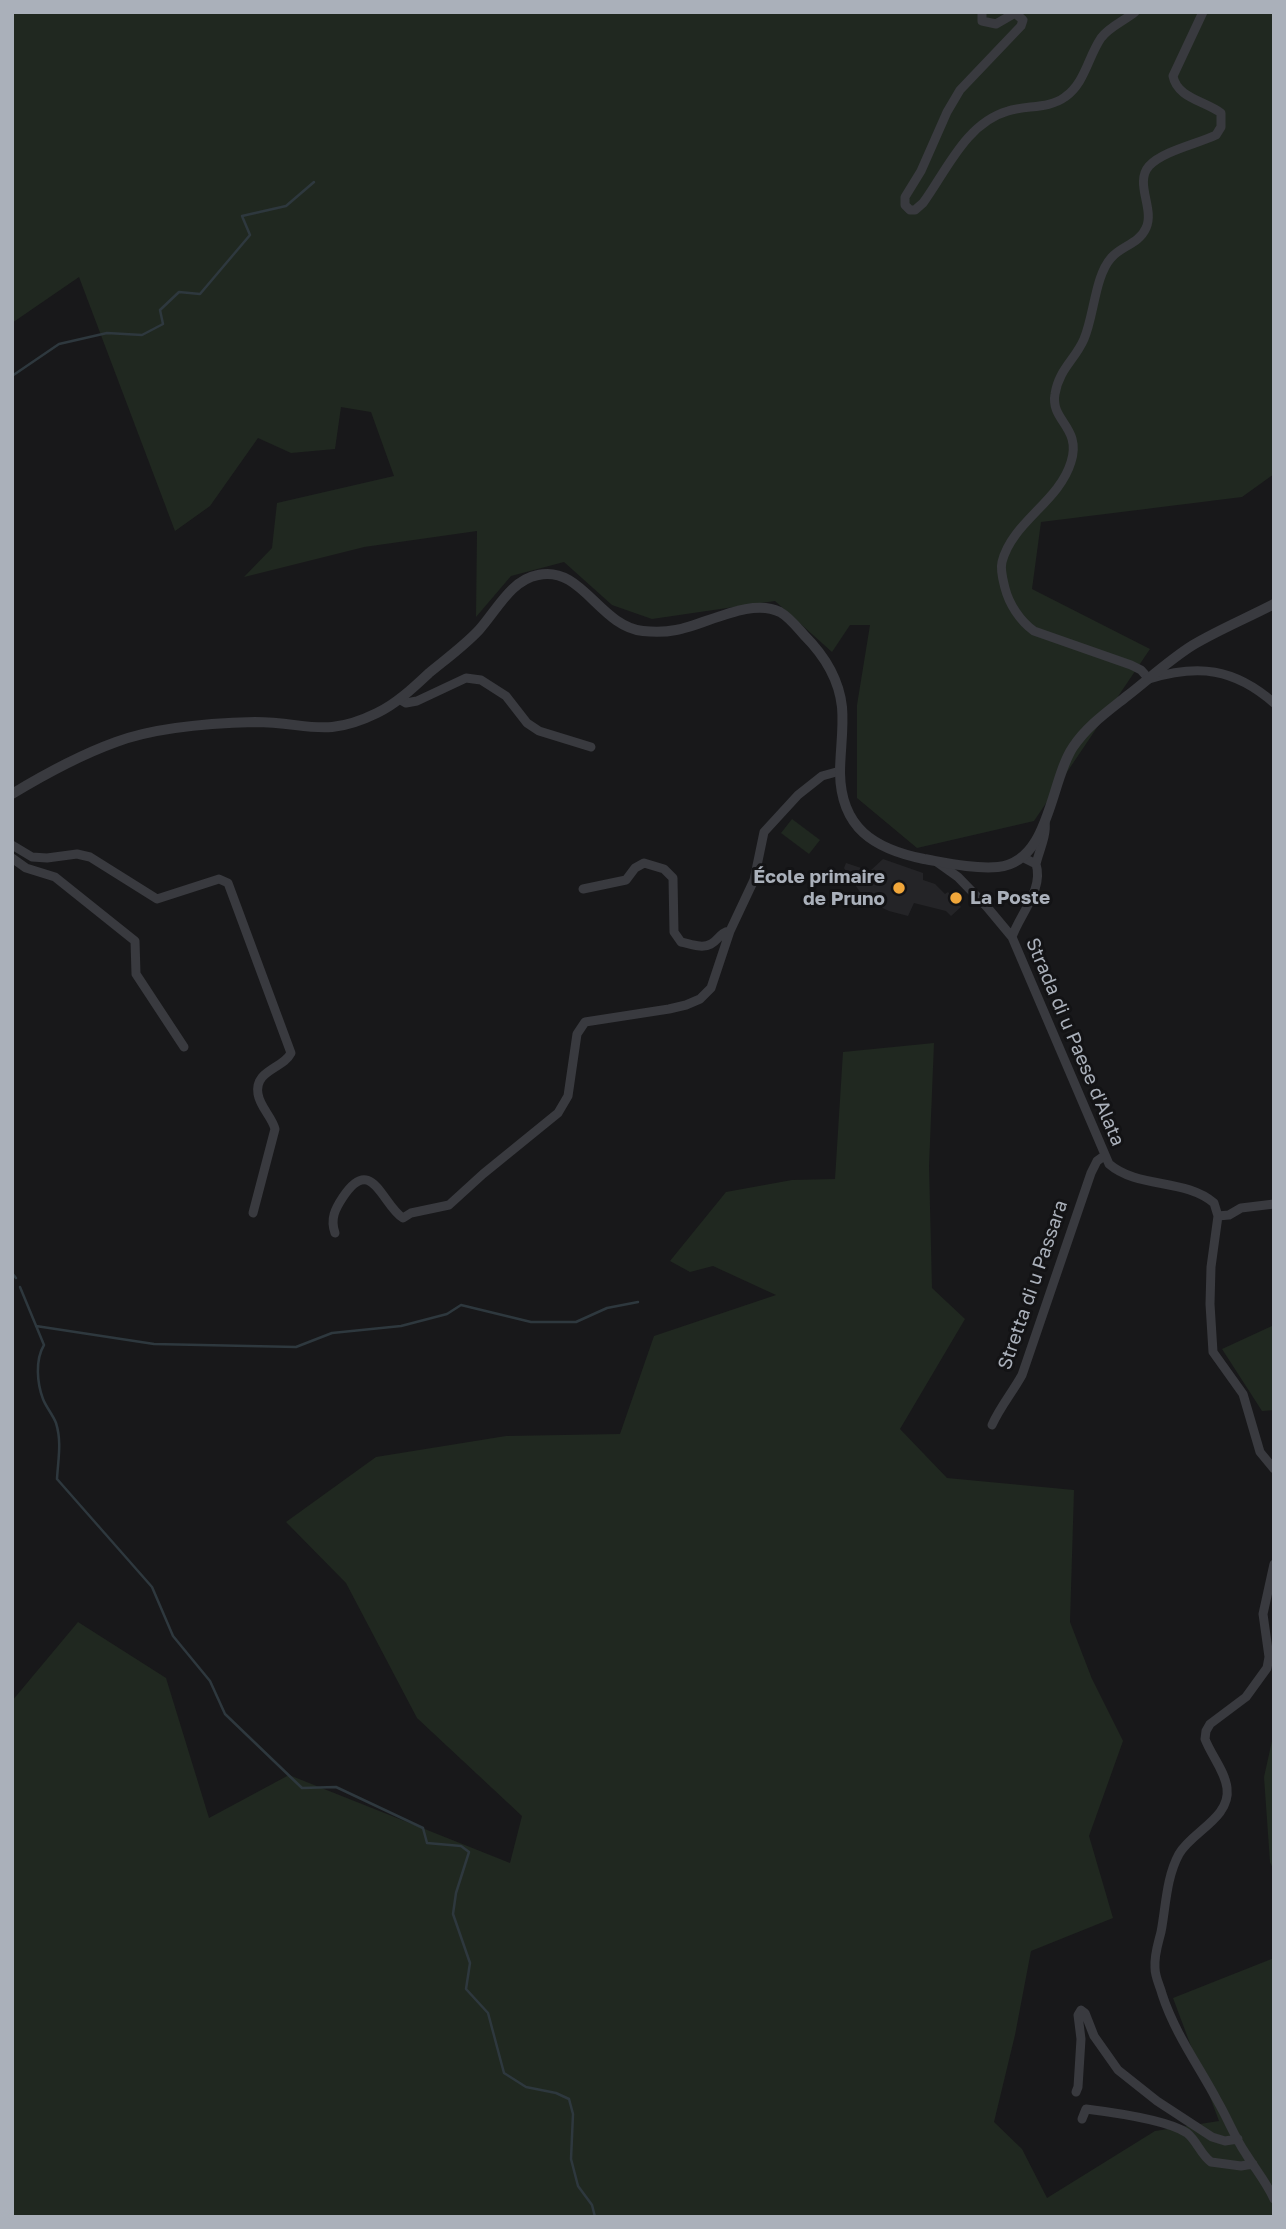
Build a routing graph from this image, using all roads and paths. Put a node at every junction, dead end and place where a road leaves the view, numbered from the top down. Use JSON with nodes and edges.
{"nodes":[{"id":1,"x":982,"y":12,"type":"edge"},
{"id":2,"x":1135,"y":12,"type":"edge"},
{"id":3,"x":1203,"y":12,"type":"edge"},
{"id":4,"x":1274,"y":604,"type":"edge"},
{"id":5,"x":1149,"y":679,"type":"junction"},
{"id":6,"x":399,"y":699,"type":"junction"},
{"id":7,"x":1274,"y":703,"type":"edge"},
{"id":8,"x":591,"y":747,"type":"dead end"},
{"id":9,"x":840,"y":771,"type":"junction"},
{"id":10,"x":12,"y":794,"type":"edge"},
{"id":11,"x":1045,"y":822,"type":"junction"},
{"id":12,"x":12,"y":845,"type":"edge"},
{"id":13,"x":1022,"y":857,"type":"junction"},
{"id":14,"x":12,"y":858,"type":"edge"},
{"id":15,"x":936,"y":861,"type":"junction"},
{"id":16,"x":1036,"y":864,"type":"junction"},
{"id":17,"x":583,"y":889,"type":"dead end"},
{"id":18,"x":730,"y":930,"type":"junction"},
{"id":19,"x":1012,"y":937,"type":"junction"},
{"id":20,"x":184,"y":1047,"type":"dead end"},
{"id":21,"x":1104,"y":1156,"type":"junction"},
{"id":22,"x":1274,"y":1204,"type":"edge"},
{"id":23,"x":253,"y":1213,"type":"dead end"},
{"id":24,"x":1218,"y":1216,"type":"junction"},
{"id":25,"x":335,"y":1233,"type":"dead end"},
{"id":26,"x":992,"y":1424,"type":"dead end"},
{"id":27,"x":1269,"y":1458,"type":"edge"},
{"id":28,"x":1274,"y":1469,"type":"edge"},
{"id":29,"x":1274,"y":1564,"type":"edge"},
{"id":30,"x":1272,"y":1576,"type":"edge"},
{"id":31,"x":1076,"y":2092,"type":"dead end"},
{"id":32,"x":1082,"y":2119,"type":"dead end"},
{"id":33,"x":1238,"y":2139,"type":"junction"},
{"id":34,"x":1253,"y":2164,"type":"junction"},
{"id":35,"x":1274,"y":2199,"type":"edge"}],
"edges":[{"from":1,"to":2,"type":"street"},
{"from":3,"to":5,"type":"street"},
{"from":4,"to":5,"type":"street"},
{"from":5,"to":7,"type":"street"},
{"from":5,"to":11,"type":"street"},
{"from":6,"to":8,"type":"street"},
{"from":6,"to":9,"type":"street"},
{"from":6,"to":10,"type":"street"},
{"from":9,"to":15,"type":"street"},
{"from":9,"to":18,"type":"street"},
{"from":11,"to":13,"type":"street"},
{"from":11,"to":16,"type":"street"},
{"from":12,"to":23,"type":"street"},
{"from":13,"to":15,"type":"street"},
{"from":13,"to":16,"type":"street"},
{"from":14,"to":20,"type":"street"},
{"from":15,"to":19,"type":"street","name":"Strada di u Paese d'Alata"},
{"from":16,"to":19,"type":"street"},
{"from":17,"to":18,"type":"street"},
{"from":18,"to":25,"type":"street"},
{"from":19,"to":21,"type":"street","name":"Strada di u Paese d'Alata"},
{"from":21,"to":24,"type":"street","name":"Strada di u Paese d'Alata"},
{"from":21,"to":26,"type":"street","name":"Stretta di u Passara"},
{"from":22,"to":24,"type":"street"},
{"from":24,"to":27,"type":"street"},
{"from":27,"to":28,"type":"street"},
{"from":29,"to":30,"type":"street"},
{"from":30,"to":33,"type":"street"},
{"from":31,"to":33,"type":"street"},
{"from":32,"to":34,"type":"street"},
{"from":33,"to":34,"type":"street"},
{"from":34,"to":35,"type":"street"}]}
